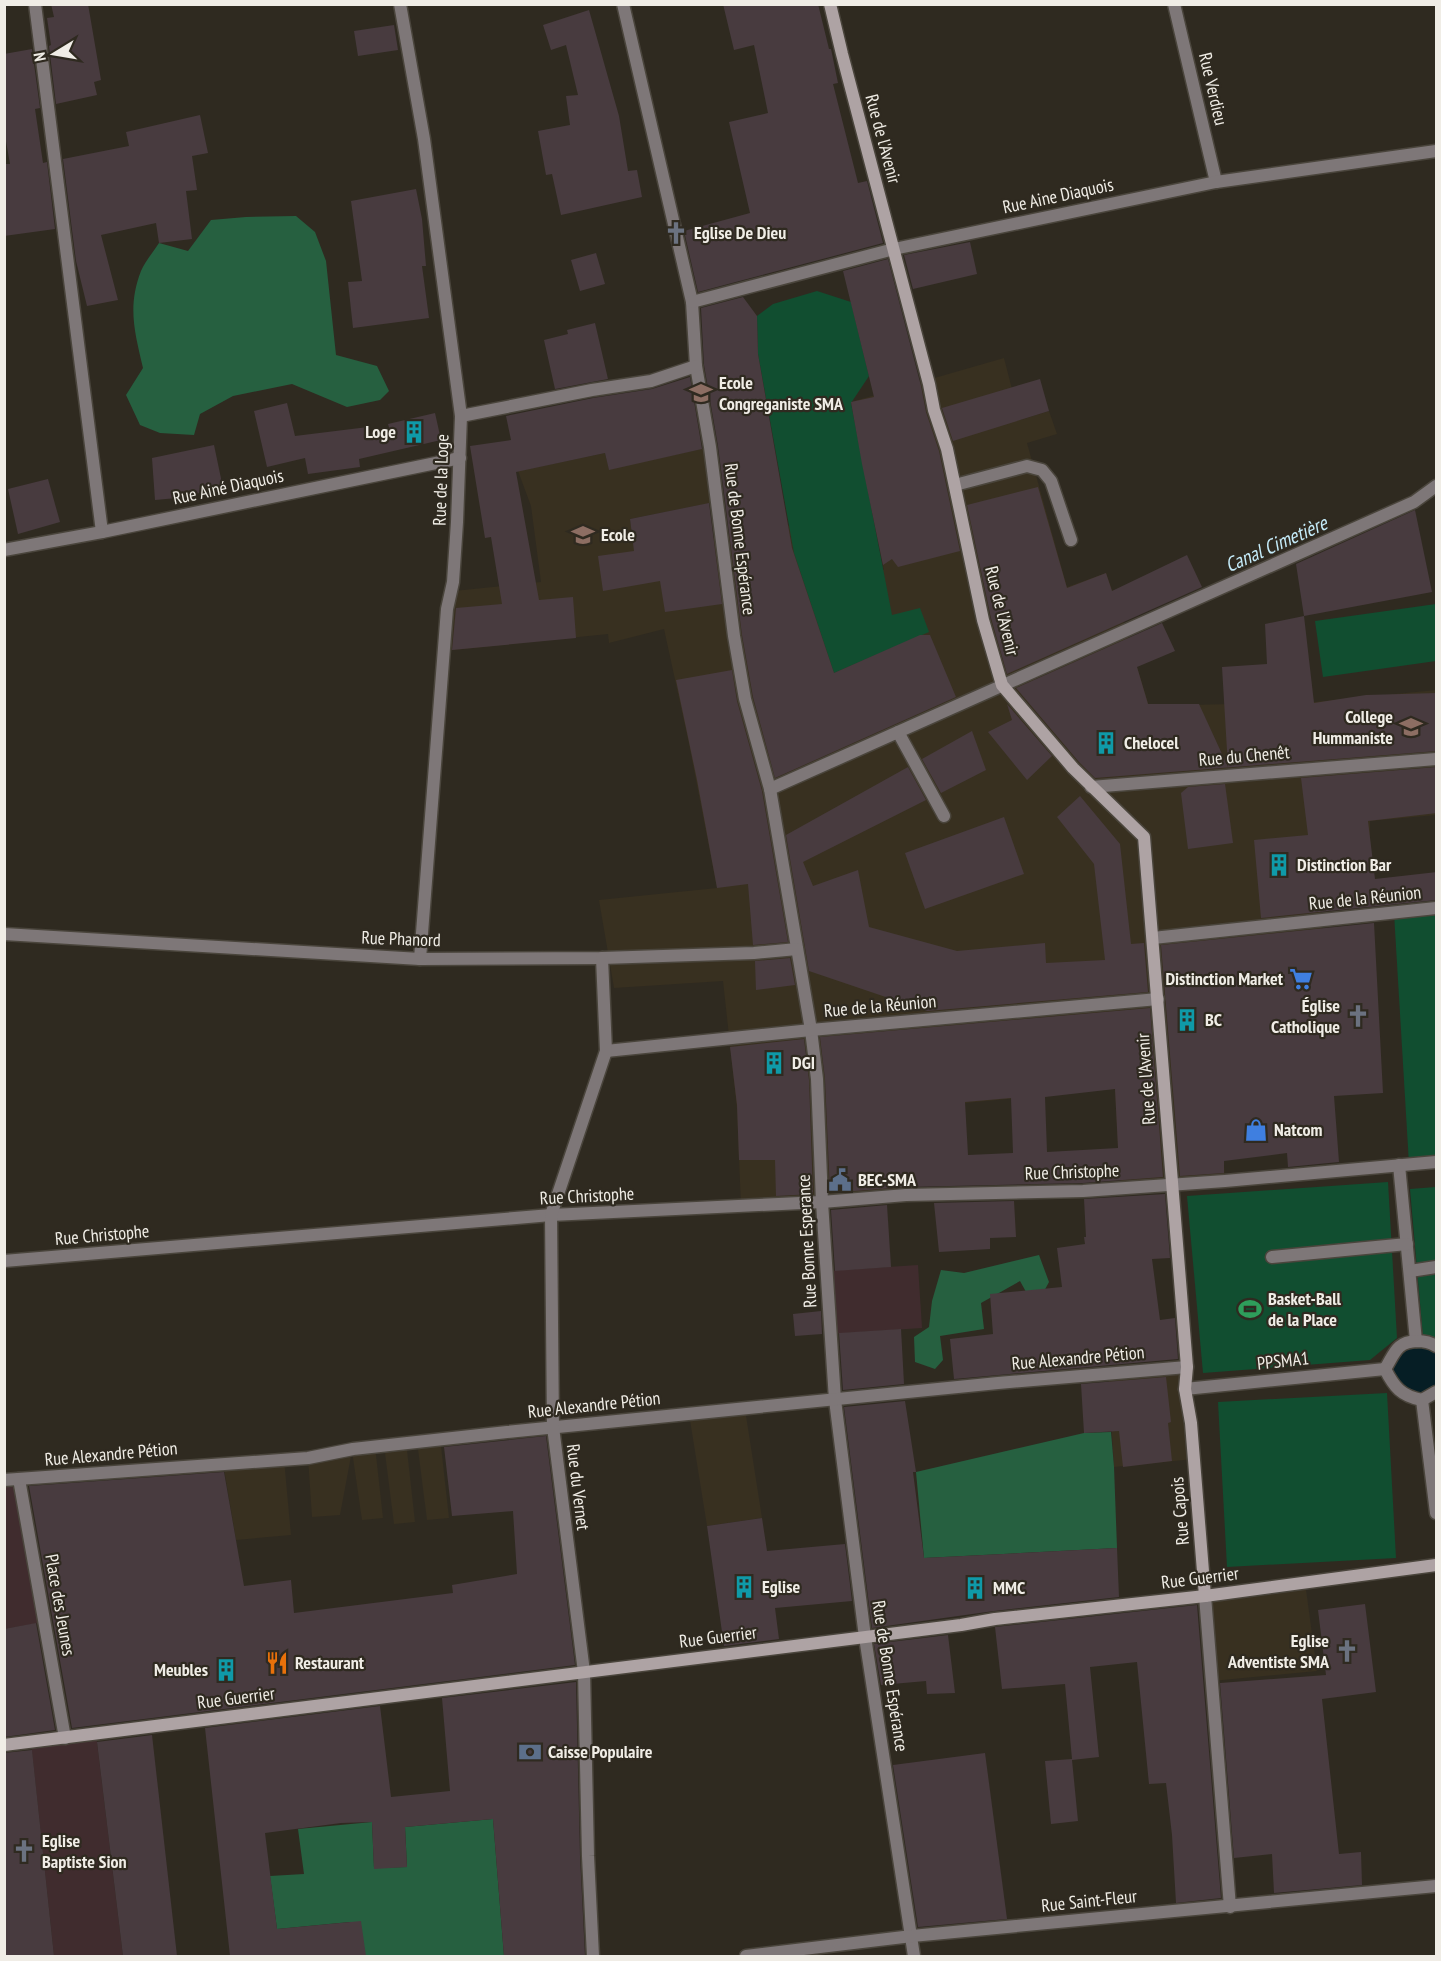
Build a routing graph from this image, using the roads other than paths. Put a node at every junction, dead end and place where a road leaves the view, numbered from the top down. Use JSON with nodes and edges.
{"nodes":[{"id":1,"x":35,"y":4,"type":"edge"},
{"id":2,"x":400,"y":4,"type":"edge"},
{"id":3,"x":623,"y":4,"type":"edge"},
{"id":4,"x":830,"y":4,"type":"edge"},
{"id":5,"x":1174,"y":4,"type":"edge"},
{"id":6,"x":1437,"y":151,"type":"edge"},
{"id":7,"x":1216,"y":182,"type":"junction"},
{"id":8,"x":894,"y":249,"type":"junction"},
{"id":9,"x":692,"y":302,"type":"junction"},
{"id":10,"x":696,"y":366,"type":"junction"},
{"id":11,"x":461,"y":416,"type":"junction"},
{"id":12,"x":460,"y":458,"type":"junction"},
{"id":13,"x":955,"y":485,"type":"junction"},
{"id":14,"x":1437,"y":486,"type":"edge"},
{"id":15,"x":102,"y":532,"type":"junction"},
{"id":16,"x":1071,"y":540,"type":"dead end"},
{"id":17,"x":4,"y":550,"type":"edge"},
{"id":18,"x":1002,"y":685,"type":"junction"},
{"id":19,"x":898,"y":732,"type":"junction"},
{"id":20,"x":1437,"y":759,"type":"edge"},
{"id":21,"x":1091,"y":787,"type":"junction"},
{"id":22,"x":770,"y":789,"type":"junction"},
{"id":23,"x":944,"y":816,"type":"dead end"},
{"id":24,"x":1437,"y":908,"type":"edge"},
{"id":25,"x":4,"y":934,"type":"edge"},
{"id":26,"x":1153,"y":938,"type":"junction"},
{"id":27,"x":797,"y":950,"type":"junction"},
{"id":28,"x":602,"y":958,"type":"junction"},
{"id":29,"x":420,"y":959,"type":"junction"},
{"id":30,"x":1158,"y":999,"type":"junction"},
{"id":31,"x":811,"y":1030,"type":"junction"},
{"id":32,"x":606,"y":1052,"type":"junction"},
{"id":33,"x":818,"y":1079,"type":"joint"},
{"id":34,"x":1437,"y":1162,"type":"edge"},
{"id":35,"x":1399,"y":1165,"type":"junction"},
{"id":36,"x":1172,"y":1185,"type":"junction"},
{"id":37,"x":822,"y":1202,"type":"junction"},
{"id":38,"x":551,"y":1215,"type":"junction"},
{"id":39,"x":1407,"y":1244,"type":"junction"},
{"id":40,"x":1272,"y":1257,"type":"dead end"},
{"id":41,"x":4,"y":1261,"type":"edge"},
{"id":42,"x":1437,"y":1267,"type":"edge"},
{"id":43,"x":1410,"y":1271,"type":"junction"},
{"id":44,"x":1416,"y":1341,"type":"junction"},
{"id":45,"x":1437,"y":1346,"type":"edge"},
{"id":46,"x":1187,"y":1367,"type":"junction"},
{"id":47,"x":1385,"y":1369,"type":"junction"},
{"id":48,"x":1185,"y":1389,"type":"junction"},
{"id":49,"x":1437,"y":1392,"type":"edge"},
{"id":50,"x":835,"y":1400,"type":"junction"},
{"id":51,"x":1422,"y":1400,"type":"junction"},
{"id":52,"x":553,"y":1427,"type":"junction"},
{"id":53,"x":19,"y":1479,"type":"junction"},
{"id":54,"x":1435,"y":1479,"type":"edge"},
{"id":55,"x":4,"y":1480,"type":"edge"},
{"id":56,"x":1437,"y":1513,"type":"edge"},
{"id":57,"x":1437,"y":1565,"type":"edge"},
{"id":58,"x":1205,"y":1596,"type":"junction"},
{"id":59,"x":865,"y":1637,"type":"junction"},
{"id":60,"x":584,"y":1672,"type":"junction"},
{"id":61,"x":65,"y":1738,"type":"junction"},
{"id":62,"x":4,"y":1745,"type":"edge"},
{"id":63,"x":1437,"y":1886,"type":"edge"},
{"id":64,"x":1230,"y":1907,"type":"junction"},
{"id":65,"x":912,"y":1936,"type":"junction"},
{"id":66,"x":593,"y":1956,"type":"edge"},
{"id":67,"x":746,"y":1956,"type":"edge"},
{"id":68,"x":914,"y":1956,"type":"edge"}],
"edges":[{"from":1,"to":15,"type":"street"},
{"from":2,"to":11,"type":"street","name":"Rue de la Loge"},
{"from":3,"to":9,"type":"street","name":"Rue de Bonne Espérance"},
{"from":4,"to":8,"type":"main road","name":"Rue de l'Avenir"},
{"from":5,"to":7,"type":"street","name":"Rue Verdieu"},
{"from":6,"to":7,"type":"street","name":"Rue Aine Diaquois"},
{"from":7,"to":8,"type":"street","name":"Rue Aine Diaquois"},
{"from":8,"to":9,"type":"street","name":"Rue Aine Diaquois"},
{"from":8,"to":13,"type":"main road","name":"Rue de l'Avenir"},
{"from":9,"to":10,"type":"street","name":"Rue de Bonne Espérance"},
{"from":10,"to":11,"type":"street"},
{"from":10,"to":22,"type":"street","name":"Rue de Bonne Espérance"},
{"from":11,"to":12,"type":"street","name":"Rue de la Loge"},
{"from":12,"to":15,"type":"street","name":"Rue Ainé Diaquois"},
{"from":12,"to":29,"type":"street","name":"Rue de la Loge"},
{"from":13,"to":16,"type":"street"},
{"from":13,"to":18,"type":"main road","name":"Rue de l'Avenir"},
{"from":14,"to":18,"type":"street"},
{"from":15,"to":17,"type":"street","name":"Rue Ainé Diaquois"},
{"from":18,"to":19,"type":"street"},
{"from":18,"to":21,"type":"main road","name":"Rue de l'Avenir"},
{"from":19,"to":22,"type":"street"},
{"from":19,"to":23,"type":"street"},
{"from":20,"to":21,"type":"street","name":"Rue du Chenêt"},
{"from":21,"to":26,"type":"main road","name":"Rue de l'Avenir"},
{"from":22,"to":27,"type":"street","name":"Rue de Bonne Espérance"},
{"from":24,"to":26,"type":"street","name":"Rue de la Réunion"},
{"from":25,"to":29,"type":"street","name":"Rue Phanord"},
{"from":26,"to":30,"type":"main road","name":"Rue de l'Avenir"},
{"from":27,"to":28,"type":"street","name":"Rue Phanord"},
{"from":27,"to":31,"type":"street","name":"Rue de Bonne Espérance"},
{"from":28,"to":29,"type":"street","name":"Rue Phanord"},
{"from":28,"to":32,"type":"street","name":"Rue du Vernet"},
{"from":30,"to":31,"type":"street","name":"Rue de la Réunion"},
{"from":30,"to":36,"type":"main road","name":"Rue de l'Avenir"},
{"from":31,"to":32,"type":"street","name":"Rue de la Réunion"},
{"from":31,"to":33,"type":"street","name":"Rue de Bonne Espérance"},
{"from":32,"to":38,"type":"street","name":"Rue du Vernet"},
{"from":33,"to":37,"type":"street","name":"Rue Bonne Esperance"},
{"from":34,"to":35,"type":"street","name":"Rue Christophe"},
{"from":35,"to":36,"type":"street","name":"Rue Christophe"},
{"from":35,"to":39,"type":"street"},
{"from":36,"to":37,"type":"street","name":"Rue Christophe"},
{"from":36,"to":46,"type":"main road","name":"Rue Capois"},
{"from":37,"to":38,"type":"street","name":"Rue Christophe"},
{"from":37,"to":50,"type":"street","name":"Rue Bonne Esperance"},
{"from":38,"to":41,"type":"street","name":"Rue Christophe"},
{"from":38,"to":52,"type":"street","name":"Rue du Vernet"},
{"from":39,"to":40,"type":"street"},
{"from":39,"to":43,"type":"street"},
{"from":42,"to":43,"type":"street"},
{"from":43,"to":44,"type":"street"},
{"from":44,"to":45,"type":"street"},
{"from":44,"to":47,"type":"street"},
{"from":46,"to":48,"type":"main road","name":"Rue Capois"},
{"from":46,"to":50,"type":"street","name":"Rue Alexandre Pétion"},
{"from":47,"to":48,"type":"street","name":"PPSMA1"},
{"from":47,"to":51,"type":"street"},
{"from":48,"to":58,"type":"main road","name":"Rue Capois"},
{"from":49,"to":51,"type":"street"},
{"from":50,"to":52,"type":"street","name":"Rue Alexandre Pétion"},
{"from":50,"to":59,"type":"street","name":"Rue de Bonne Espérance"},
{"from":51,"to":54,"type":"street"},
{"from":52,"to":53,"type":"street","name":"Rue Alexandre Pétion"},
{"from":52,"to":60,"type":"street","name":"Rue du Vernet"},
{"from":53,"to":55,"type":"street","name":"Rue Alexandre Pétion"},
{"from":53,"to":61,"type":"street","name":"Place des Jeunes"},
{"from":54,"to":56,"type":"street"},
{"from":57,"to":58,"type":"main road","name":"Rue Guerrier"},
{"from":58,"to":59,"type":"main road","name":"Rue Guerrier"},
{"from":58,"to":64,"type":"street","name":"Rue Capois"},
{"from":59,"to":60,"type":"main road","name":"Rue Guerrier"},
{"from":59,"to":65,"type":"street","name":"Rue de Bonne Espérance"},
{"from":60,"to":61,"type":"main road","name":"Rue Guerrier"},
{"from":60,"to":66,"type":"street","name":"Rue du Vernet"},
{"from":61,"to":62,"type":"main road","name":"Rue Guerrier"},
{"from":63,"to":64,"type":"street","name":"Rue Saint-Fleur"},
{"from":64,"to":65,"type":"street","name":"Rue Saint-Fleur"},
{"from":65,"to":67,"type":"street","name":"Rue Saint-Fleur"},
{"from":65,"to":68,"type":"street","name":"Rue de Bonne Espérance"}]}
